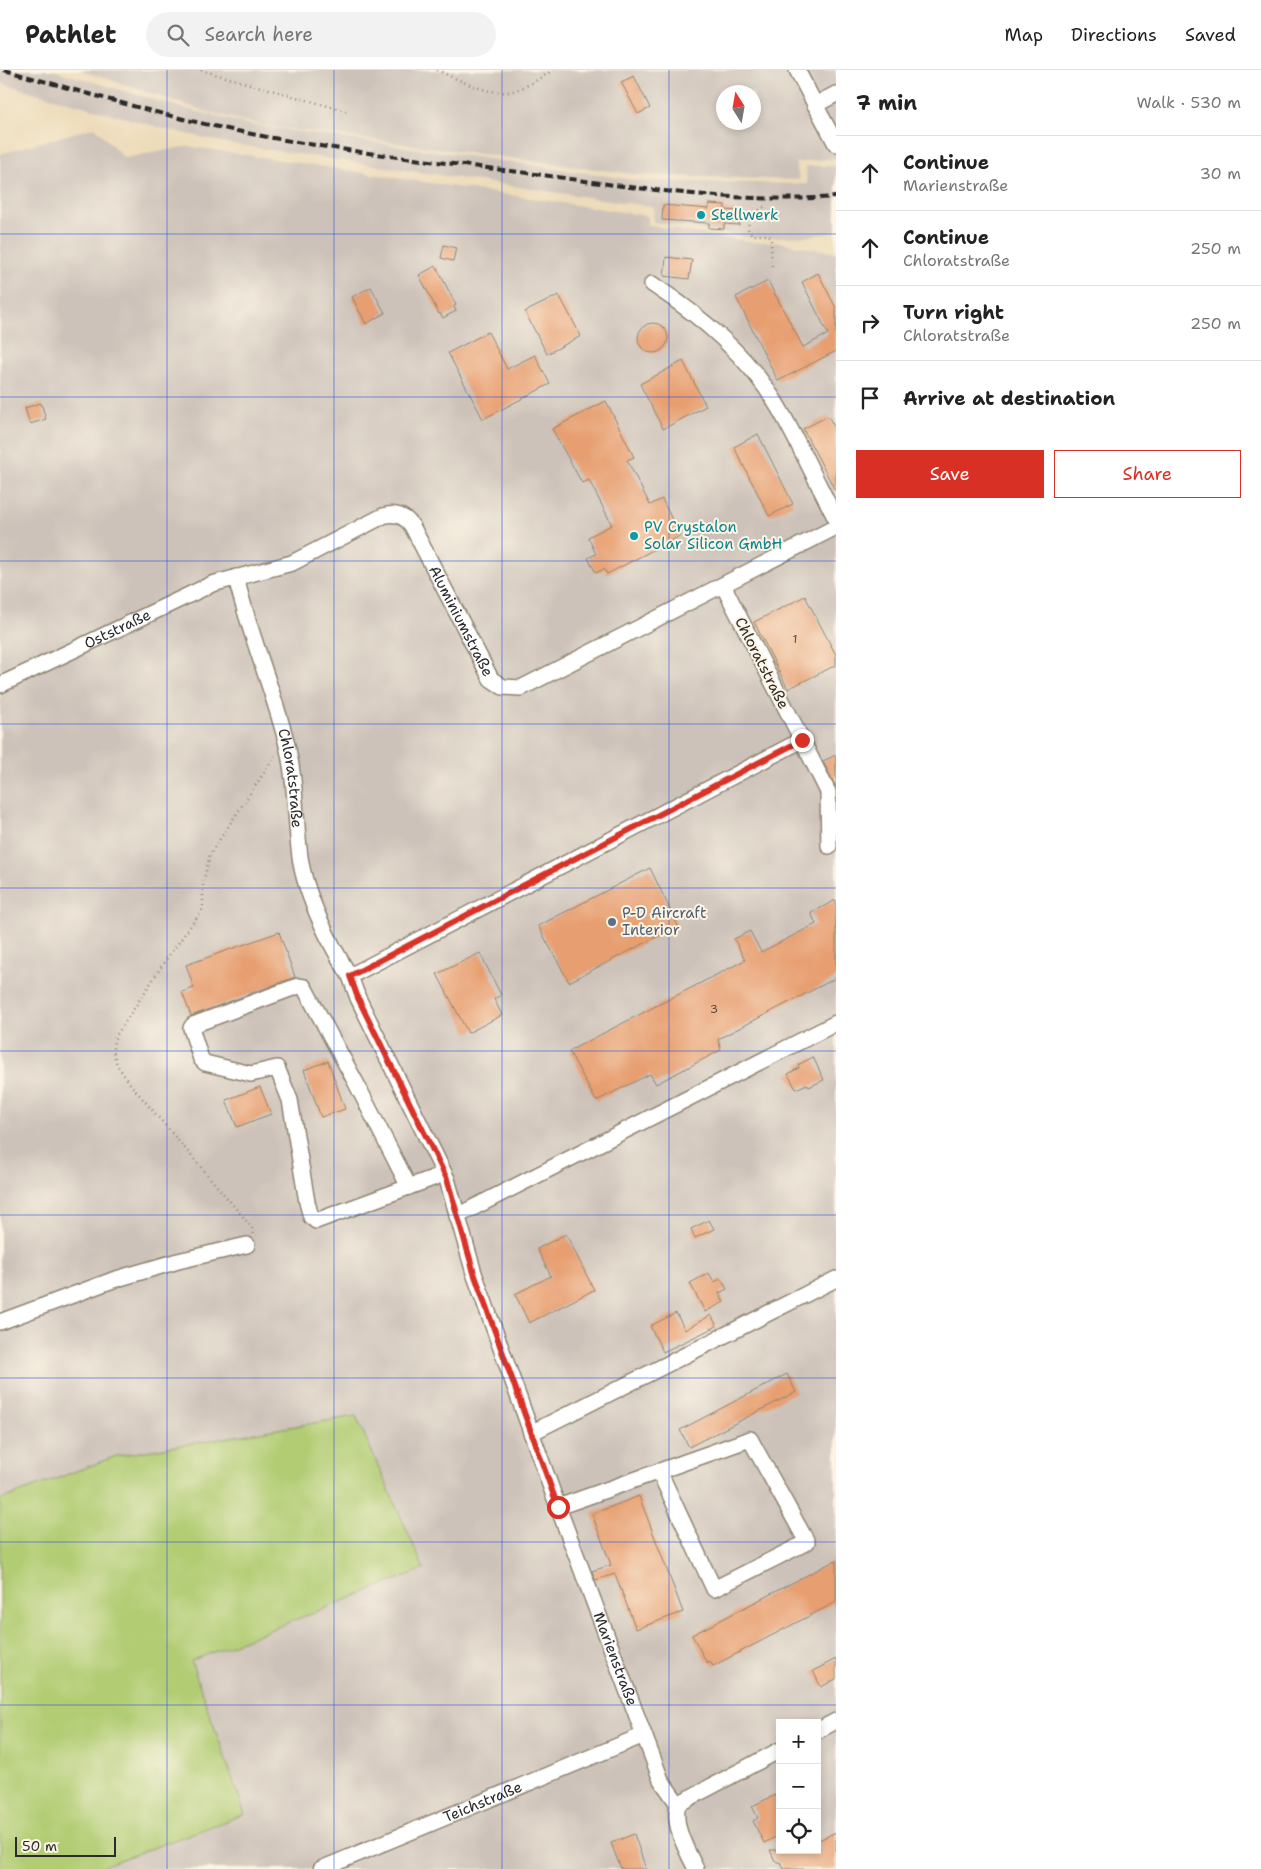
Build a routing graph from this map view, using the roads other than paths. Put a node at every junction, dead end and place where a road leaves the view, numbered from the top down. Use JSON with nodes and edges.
{"nodes":[{"id":1,"x":797,"y":70,"type":"edge"},
{"id":2,"x":836,"y":94,"type":"edge"},
{"id":3,"x":815,"y":105,"type":"junction"},
{"id":4,"x":836,"y":144,"type":"edge"},
{"id":5,"x":652,"y":284,"type":"dead end"},
{"id":6,"x":836,"y":519,"type":"edge"},
{"id":7,"x":836,"y":527,"type":"edge"},
{"id":8,"x":236,"y":577,"type":"junction"},
{"id":9,"x":723,"y":585,"type":"junction"},
{"id":10,"x":0,"y":685,"type":"edge"},
{"id":11,"x":802,"y":740,"type":"junction"},
{"id":12,"x":829,"y":846,"type":"dead end"},
{"id":13,"x":350,"y":976,"type":"junction"},
{"id":14,"x":836,"y":1023,"type":"edge"},
{"id":15,"x":444,"y":1174,"type":"junction"},
{"id":16,"x":409,"y":1187,"type":"junction"},
{"id":17,"x":457,"y":1216,"type":"junction"},
{"id":18,"x":247,"y":1245,"type":"road end"},
{"id":19,"x":836,"y":1279,"type":"edge"},
{"id":20,"x":0,"y":1322,"type":"edge"},
{"id":21,"x":534,"y":1439,"type":"junction"},
{"id":22,"x":659,"y":1472,"type":"junction"},
{"id":23,"x":558,"y":1507,"type":"junction"},
{"id":24,"x":836,"y":1721,"type":"edge"},
{"id":25,"x":821,"y":1729,"type":"edge"},
{"id":26,"x":644,"y":1735,"type":"junction"},
{"id":27,"x":776,"y":1752,"type":"edge"},
{"id":28,"x":678,"y":1804,"type":"junction"},
{"id":29,"x":321,"y":1869,"type":"edge"},
{"id":30,"x":696,"y":1869,"type":"edge"}],
"edges":[{"from":1,"to":3,"type":"street"},
{"from":2,"to":3,"type":"street"},
{"from":3,"to":4,"type":"street"},
{"from":5,"to":6,"type":"street"},
{"from":7,"to":9,"type":"street","name":"Aluminiumstraße"},
{"from":8,"to":9,"type":"street","name":"Aluminiumstraße"},
{"from":8,"to":10,"type":"street","name":"Oststraße"},
{"from":8,"to":13,"type":"street","name":"Chloratstraße"},
{"from":9,"to":11,"type":"street","name":"Chloratstraße"},
{"from":11,"to":12,"type":"street","name":"Chloratstraße"},
{"from":11,"to":13,"type":"street"},
{"from":13,"to":15,"type":"street","name":"Chloratstraße"},
{"from":14,"to":17,"type":"street"},
{"from":15,"to":16,"type":"street"},
{"from":15,"to":17,"type":"street","name":"Chloratstraße"},
{"from":16,"to":16,"type":"street"},
{"from":17,"to":21,"type":"street","name":"Chloratstraße"},
{"from":18,"to":20,"type":"street"},
{"from":19,"to":21,"type":"street"},
{"from":21,"to":23,"type":"street","name":"Marienstraße"},
{"from":22,"to":22,"type":"street"},
{"from":22,"to":23,"type":"street"},
{"from":23,"to":26,"type":"street","name":"Marienstraße"},
{"from":24,"to":25,"type":"street"},
{"from":26,"to":28,"type":"street","name":"Marienstraße"},
{"from":26,"to":29,"type":"street","name":"Teichstraße"},
{"from":27,"to":28,"type":"street"},
{"from":28,"to":30,"type":"street"}]}
